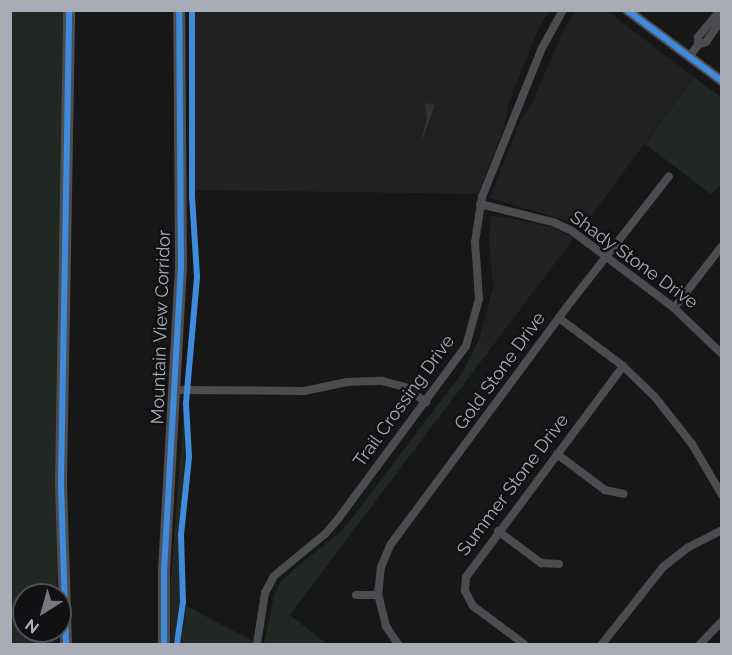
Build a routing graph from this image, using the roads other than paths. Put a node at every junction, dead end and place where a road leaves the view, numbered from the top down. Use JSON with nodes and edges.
{"nodes":[{"id":1,"x":69,"y":10,"type":"edge"},
{"id":2,"x":179,"y":10,"type":"edge"},
{"id":3,"x":563,"y":10,"type":"edge"},
{"id":4,"x":627,"y":10,"type":"edge"},
{"id":5,"x":721,"y":10,"type":"edge"},
{"id":6,"x":722,"y":19,"type":"edge"},
{"id":7,"x":698,"y":45,"type":"junction"},
{"id":8,"x":689,"y":57,"type":"junction"},
{"id":9,"x":722,"y":81,"type":"edge"},
{"id":10,"x":669,"y":176,"type":"dead end"},
{"id":11,"x":480,"y":204,"type":"junction"},
{"id":12,"x":722,"y":246,"type":"edge"},
{"id":13,"x":607,"y":257,"type":"junction"},
{"id":14,"x":674,"y":308,"type":"junction"},
{"id":15,"x":559,"y":318,"type":"junction"},
{"id":16,"x":722,"y":354,"type":"edge"},
{"id":17,"x":623,"y":366,"type":"junction"},
{"id":18,"x":174,"y":390,"type":"junction"},
{"id":19,"x":426,"y":402,"type":"junction"},
{"id":20,"x":557,"y":454,"type":"junction"},
{"id":21,"x":624,"y":494,"type":"dead end"},
{"id":22,"x":722,"y":495,"type":"edge"},
{"id":23,"x":722,"y":530,"type":"edge"},
{"id":24,"x":498,"y":531,"type":"junction"},
{"id":25,"x":559,"y":564,"type":"dead end"},
{"id":26,"x":356,"y":595,"type":"dead end"},
{"id":27,"x":378,"y":595,"type":"junction"},
{"id":28,"x":722,"y":621,"type":"edge"},
{"id":29,"x":66,"y":645,"type":"edge"},
{"id":30,"x":164,"y":645,"type":"edge"},
{"id":31,"x":257,"y":645,"type":"edge"},
{"id":32,"x":398,"y":645,"type":"edge"},
{"id":33,"x":524,"y":645,"type":"edge"},
{"id":34,"x":602,"y":645,"type":"edge"},
{"id":35,"x":700,"y":645,"type":"edge"}],
"edges":[{"from":1,"to":29,"type":"highway"},
{"from":2,"to":18,"type":"highway","name":"Mountain View Corridor"},
{"from":3,"to":11,"type":"street","name":"Trail Crossing Drive"},
{"from":4,"to":8,"type":"main road"},
{"from":5,"to":7,"type":"street"},
{"from":6,"to":7,"type":"street"},
{"from":7,"to":8,"type":"street"},
{"from":8,"to":9,"type":"main road"},
{"from":10,"to":13,"type":"street","name":"Gold Stone Drive"},
{"from":11,"to":13,"type":"street","name":"Shady Stone Drive"},
{"from":11,"to":19,"type":"street","name":"Trail Crossing Drive"},
{"from":12,"to":14,"type":"street"},
{"from":13,"to":14,"type":"street","name":"Shady Stone Drive"},
{"from":13,"to":15,"type":"street","name":"Gold Stone Drive"},
{"from":14,"to":16,"type":"street","name":"Shady Stone Drive"},
{"from":15,"to":17,"type":"street"},
{"from":15,"to":27,"type":"street","name":"Gold Stone Drive"},
{"from":17,"to":20,"type":"street","name":"Summer Stone Drive"},
{"from":17,"to":22,"type":"street"},
{"from":18,"to":19,"type":"street"},
{"from":18,"to":30,"type":"highway","name":"Mountain View Corridor"},
{"from":19,"to":31,"type":"street","name":"Trail Crossing Drive"},
{"from":20,"to":21,"type":"street"},
{"from":20,"to":24,"type":"street","name":"Summer Stone Drive"},
{"from":23,"to":34,"type":"street"},
{"from":24,"to":25,"type":"street"},
{"from":24,"to":33,"type":"street","name":"Summer Stone Drive"},
{"from":26,"to":27,"type":"street"},
{"from":27,"to":32,"type":"street","name":"Gold Stone Drive"},
{"from":28,"to":35,"type":"street"}]}
